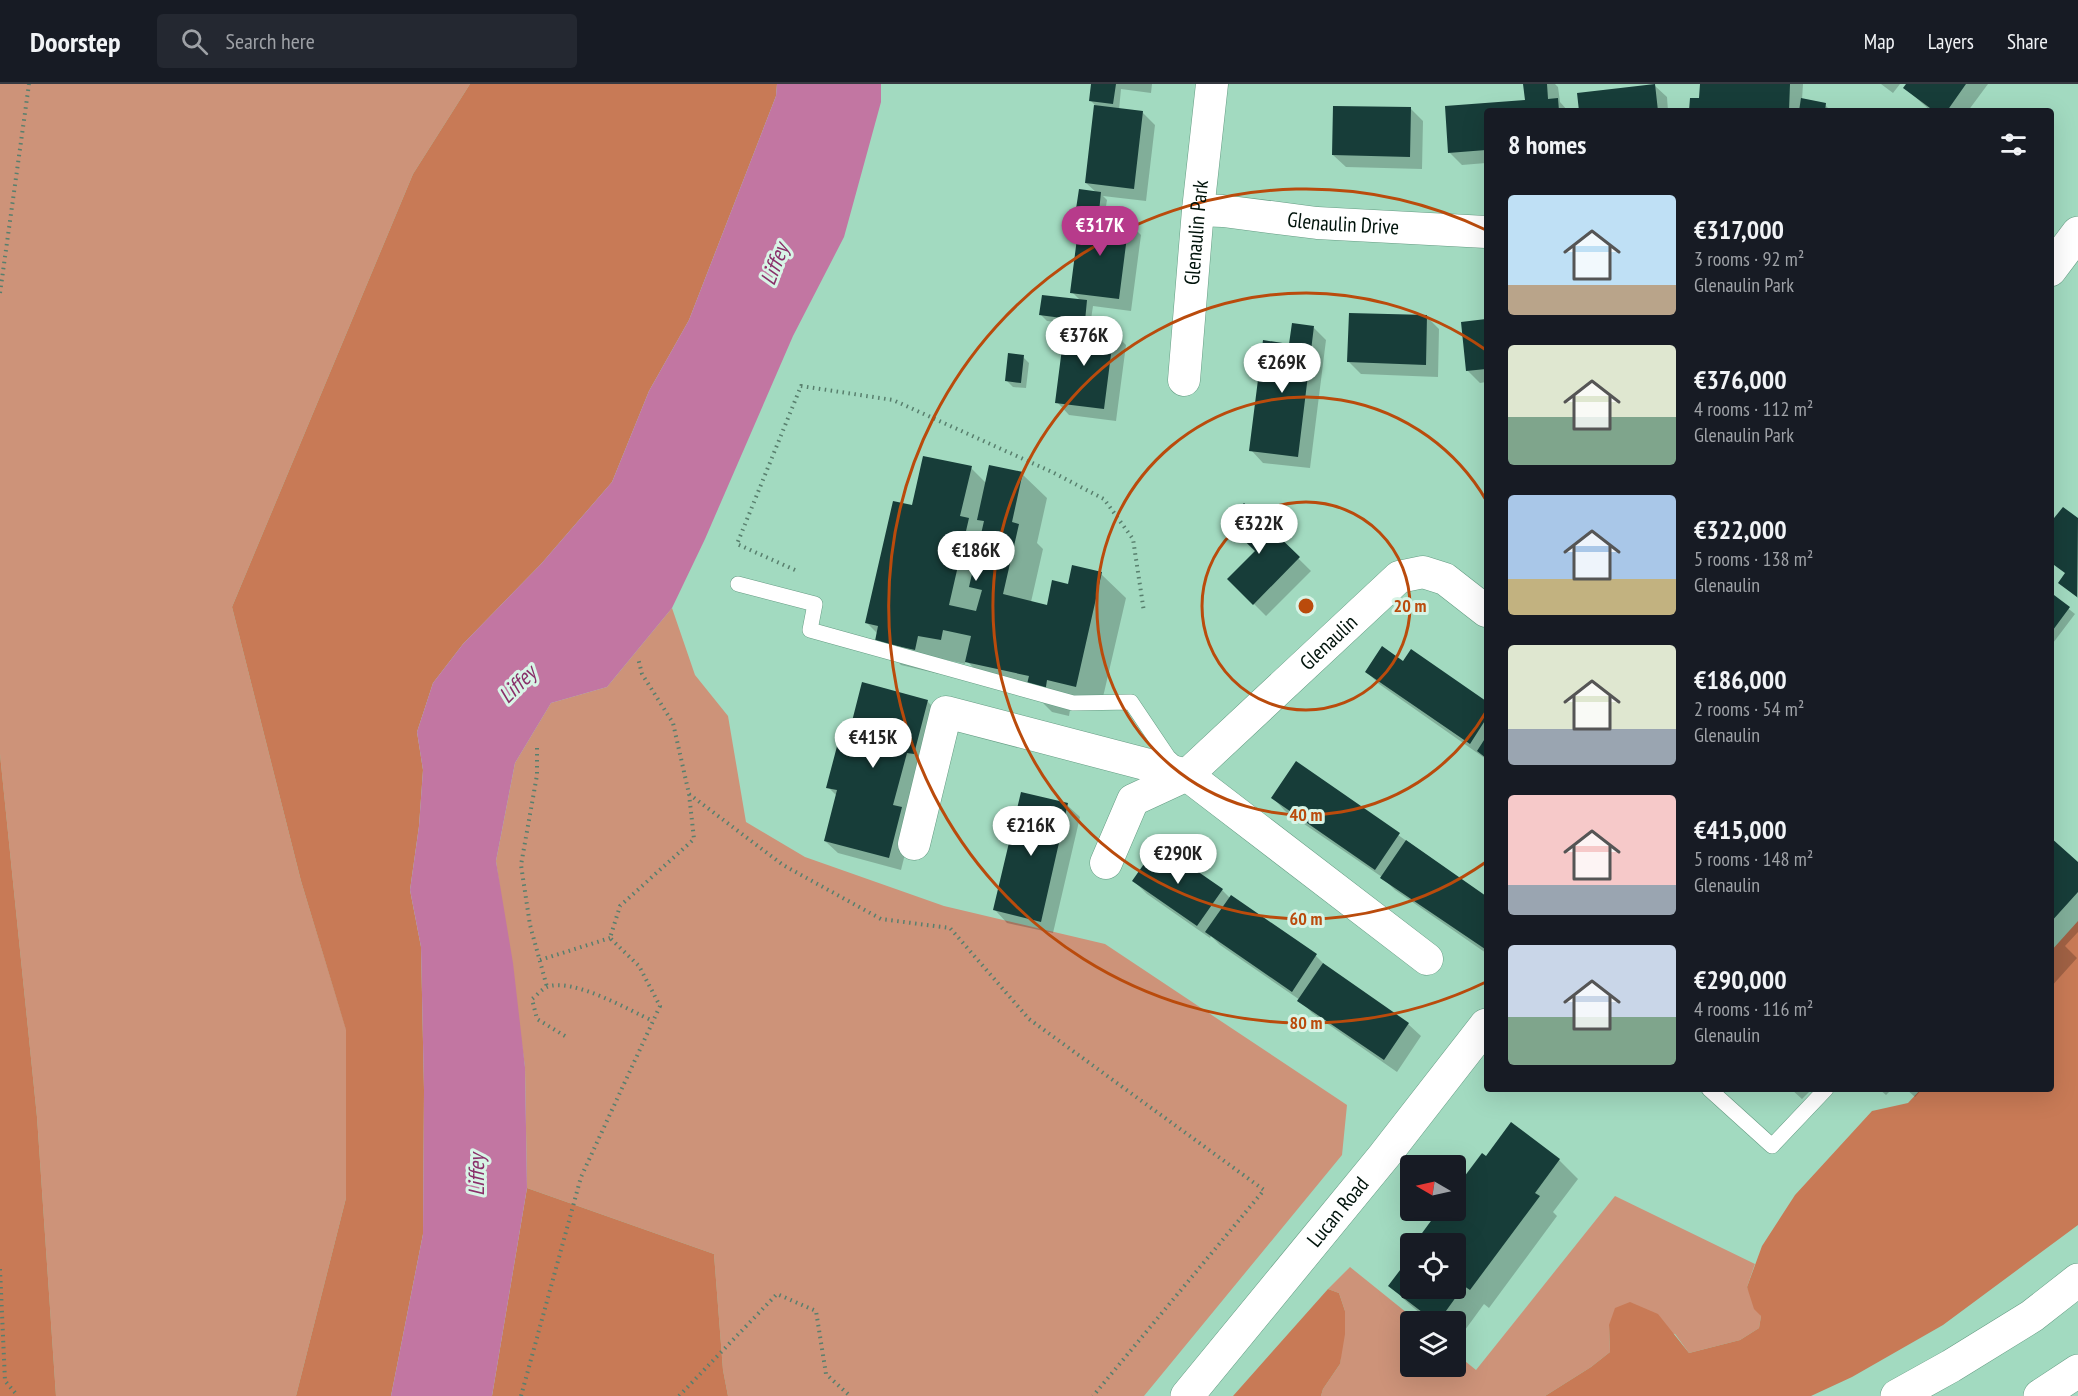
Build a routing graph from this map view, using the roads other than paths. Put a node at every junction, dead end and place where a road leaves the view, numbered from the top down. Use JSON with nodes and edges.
{"nodes":[{"id":1,"x":1212,"y":84,"type":"edge"},
{"id":2,"x":1198,"y":210,"type":"junction"},
{"id":3,"x":1484,"y":232,"type":"edge"},
{"id":4,"x":2078,"y":233,"type":"edge"},
{"id":5,"x":2054,"y":265,"type":"edge"},
{"id":6,"x":1184,"y":381,"type":"dead end"},
{"id":7,"x":738,"y":584,"type":"dead end"},
{"id":8,"x":1484,"y":609,"type":"edge"},
{"id":9,"x":1187,"y":775,"type":"junction"},
{"id":10,"x":914,"y":844,"type":"dead end"},
{"id":11,"x":1106,"y":863,"type":"dead end"},
{"id":12,"x":1427,"y":959,"type":"dead end"},
{"id":13,"x":1484,"y":1028,"type":"edge"},
{"id":14,"x":1712,"y":1092,"type":"edge"},
{"id":15,"x":1823,"y":1092,"type":"edge"},
{"id":16,"x":2078,"y":1280,"type":"edge"},
{"id":17,"x":2078,"y":1371,"type":"edge"},
{"id":18,"x":1187,"y":1396,"type":"edge"},
{"id":19,"x":1897,"y":1396,"type":"edge"},
{"id":20,"x":2040,"y":1396,"type":"edge"}],
"edges":[{"from":1,"to":2,"type":"street","name":"Glenaulin Park"},
{"from":2,"to":3,"type":"street","name":"Glenaulin Drive"},
{"from":2,"to":6,"type":"street","name":"Glenaulin Park"},
{"from":4,"to":5,"type":"main road"},
{"from":7,"to":9,"type":"lane"},
{"from":8,"to":9,"type":"street","name":"Glenaulin"},
{"from":9,"to":10,"type":"street"},
{"from":9,"to":11,"type":"street","name":"Glenaulin"},
{"from":9,"to":12,"type":"street"},
{"from":13,"to":18,"type":"main road","name":"Lucan Road"},
{"from":14,"to":15,"type":"lane"},
{"from":16,"to":19,"type":"main road"},
{"from":17,"to":20,"type":"main road"}]}
